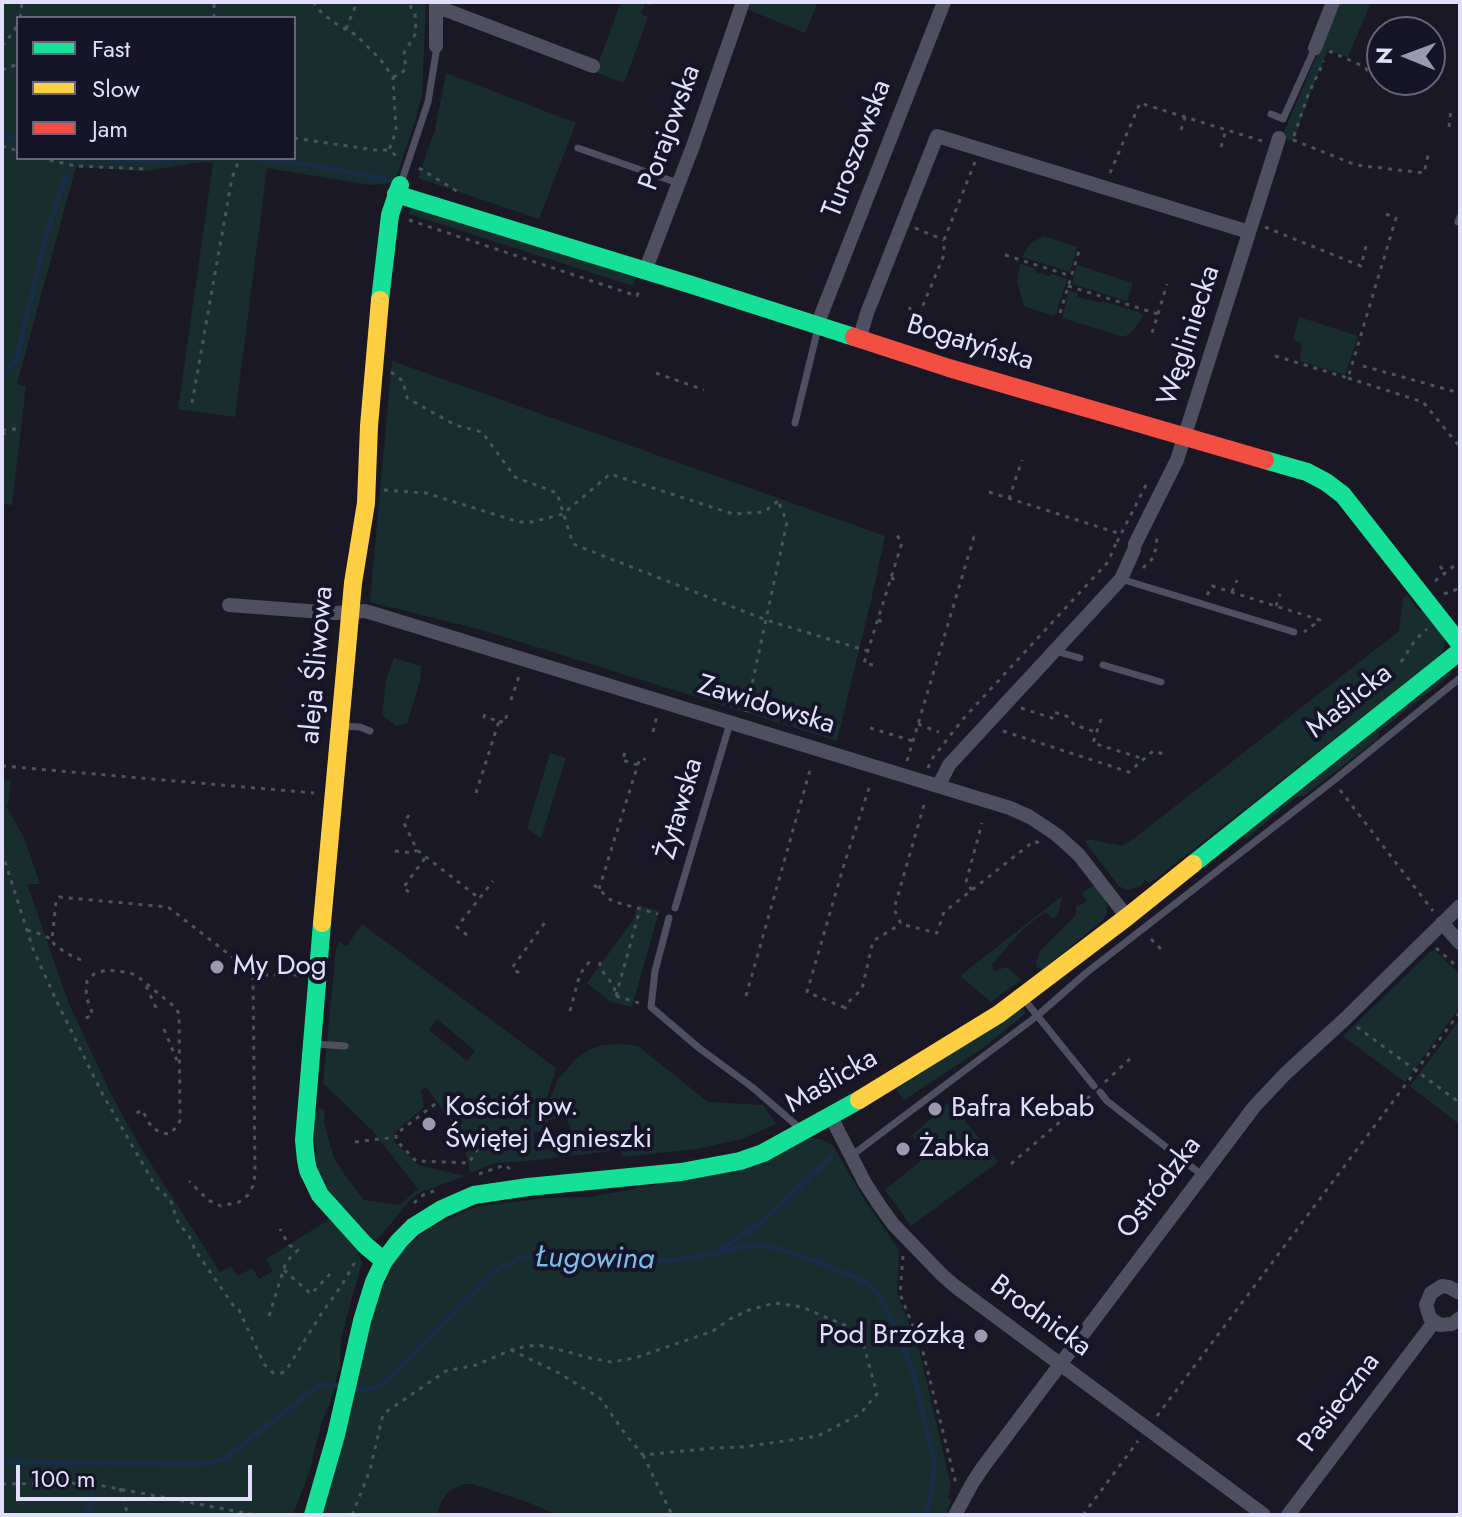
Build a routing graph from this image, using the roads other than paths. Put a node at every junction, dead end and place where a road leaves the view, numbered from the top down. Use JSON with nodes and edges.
{"nodes":[{"id":1,"x":743,"y":2,"type":"edge"},
{"id":2,"x":944,"y":2,"type":"edge"},
{"id":3,"x":1333,"y":2,"type":"edge"},
{"id":4,"x":436,"y":5,"type":"edge"},
{"id":5,"x":1315,"y":48,"type":"joint"},
{"id":6,"x":436,"y":49,"type":"joint"},
{"id":7,"x":593,"y":66,"type":"dead end"},
{"id":8,"x":1271,"y":114,"type":"dead end"},
{"id":9,"x":1287,"y":141,"type":"road end"},
{"id":10,"x":578,"y":148,"type":"dead end"},
{"id":11,"x":678,"y":183,"type":"junction"},
{"id":12,"x":398,"y":190,"type":"junction"},
{"id":13,"x":1256,"y":229,"type":"junction"},
{"id":14,"x":645,"y":271,"type":"junction"},
{"id":15,"x":820,"y":320,"type":"junction"},
{"id":16,"x":859,"y":340,"type":"junction"},
{"id":17,"x":795,"y":423,"type":"dead end"},
{"id":18,"x":1185,"y":437,"type":"junction"},
{"id":19,"x":1121,"y":579,"type":"junction"},
{"id":20,"x":229,"y":605,"type":"dead end"},
{"id":21,"x":351,"y":612,"type":"junction"},
{"id":22,"x":1297,"y":634,"type":"road end"},
{"id":23,"x":1055,"y":651,"type":"junction"},
{"id":24,"x":1458,"y":656,"type":"edge"},
{"id":25,"x":1080,"y":658,"type":"dead end"},
{"id":26,"x":1103,"y":665,"type":"dead end"},
{"id":27,"x":1460,"y":678,"type":"edge"},
{"id":28,"x":1161,"y":682,"type":"dead end"},
{"id":29,"x":736,"y":724,"type":"junction"},
{"id":30,"x":340,"y":726,"type":"junction"},
{"id":31,"x":370,"y":731,"type":"dead end"},
{"id":32,"x":939,"y":785,"type":"junction"},
{"id":33,"x":1232,"y":832,"type":"junction"},
{"id":34,"x":1245,"y":848,"type":"junction"},
{"id":35,"x":1460,"y":906,"type":"edge"},
{"id":36,"x":675,"y":908,"type":"dead end"},
{"id":37,"x":1127,"y":917,"type":"junction"},
{"id":38,"x":669,"y":918,"type":"dead end"},
{"id":39,"x":1442,"y":923,"type":"junction"},
{"id":40,"x":1460,"y":943,"type":"edge"},
{"id":41,"x":1021,"y":996,"type":"junction"},
{"id":42,"x":1037,"y":1016,"type":"junction"},
{"id":43,"x":312,"y":1044,"type":"junction"},
{"id":44,"x":345,"y":1046,"type":"dead end"},
{"id":45,"x":831,"y":1117,"type":"junction"},
{"id":46,"x":804,"y":1131,"type":"junction"},
{"id":47,"x":851,"y":1156,"type":"junction"},
{"id":48,"x":1202,"y":1175,"type":"junction"},
{"id":49,"x":384,"y":1261,"type":"junction"},
{"id":50,"x":1460,"y":1293,"type":"edge"},
{"id":51,"x":1460,"y":1318,"type":"edge"},
{"id":52,"x":1434,"y":1322,"type":"junction"},
{"id":53,"x":1061,"y":1364,"type":"junction"},
{"id":54,"x":313,"y":1515,"type":"edge"},
{"id":55,"x":955,"y":1515,"type":"edge"},
{"id":56,"x":1264,"y":1515,"type":"edge"},
{"id":57,"x":1288,"y":1515,"type":"edge"}],
"edges":[{"from":1,"to":11,"type":"street","name":"Porajowska"},
{"from":2,"to":15,"type":"street","name":"Turoszowska"},
{"from":3,"to":5,"type":"street"},
{"from":4,"to":6,"type":"street","name":"aleja Śliwowa"},
{"from":4,"to":7,"type":"street"},
{"from":5,"to":8,"type":"lane"},
{"from":6,"to":12,"type":"lane","name":"aleja Śliwowa"},
{"from":9,"to":13,"type":"street","name":"Węgliniecka"},
{"from":10,"to":11,"type":"lane"},
{"from":11,"to":14,"type":"street","name":"Porajowska"},
{"from":12,"to":14,"type":"street","name":"Bogatyńska"},
{"from":12,"to":21,"type":"street","name":"aleja Śliwowa"},
{"from":13,"to":16,"type":"street"},
{"from":13,"to":18,"type":"street","name":"Węgliniecka"},
{"from":14,"to":15,"type":"street","name":"Bogatyńska"},
{"from":15,"to":16,"type":"street","name":"Bogatyńska"},
{"from":15,"to":17,"type":"lane"},
{"from":16,"to":18,"type":"street","name":"Bogatyńska"},
{"from":18,"to":19,"type":"street","name":"Węgliniecka"},
{"from":18,"to":24,"type":"street","name":"Bogatyńska"},
{"from":19,"to":22,"type":"lane"},
{"from":19,"to":23,"type":"street","name":"Węgliniecka"},
{"from":20,"to":21,"type":"street","name":"Zawidowska"},
{"from":21,"to":29,"type":"street","name":"Zawidowska"},
{"from":21,"to":30,"type":"street","name":"aleja Śliwowa"},
{"from":23,"to":25,"type":"lane"},
{"from":23,"to":32,"type":"street","name":"Węgliniecka"},
{"from":24,"to":33,"type":"street","name":"Maślicka"},
{"from":26,"to":28,"type":"lane"},
{"from":27,"to":34,"type":"lane"},
{"from":29,"to":32,"type":"street","name":"Zawidowska"},
{"from":29,"to":36,"type":"lane","name":"Żytawska"},
{"from":30,"to":31,"type":"lane"},
{"from":30,"to":43,"type":"street","name":"aleja Śliwowa"},
{"from":32,"to":37,"type":"street","name":"Zawidowska"},
{"from":33,"to":34,"type":"lane"},
{"from":33,"to":37,"type":"street","name":"Maślicka"},
{"from":34,"to":42,"type":"lane"},
{"from":35,"to":39,"type":"street","name":"Ostródzka"},
{"from":37,"to":41,"type":"street","name":"Maślicka"},
{"from":38,"to":46,"type":"lane"},
{"from":39,"to":40,"type":"street"},
{"from":39,"to":48,"type":"street","name":"Ostródzka"},
{"from":41,"to":42,"type":"lane"},
{"from":41,"to":45,"type":"street","name":"Maślicka"},
{"from":42,"to":47,"type":"lane"},
{"from":42,"to":48,"type":"lane"},
{"from":43,"to":44,"type":"lane"},
{"from":43,"to":49,"type":"street","name":"aleja Śliwowa"},
{"from":45,"to":46,"type":"street","name":"Maślicka"},
{"from":45,"to":47,"type":"street","name":"Brodnicka"},
{"from":46,"to":49,"type":"street","name":"Maślicka"},
{"from":47,"to":53,"type":"street","name":"Brodnicka"},
{"from":48,"to":53,"type":"street","name":"Ostródzka"},
{"from":49,"to":54,"type":"street","name":"Maślicka"},
{"from":50,"to":52,"type":"street"},
{"from":51,"to":52,"type":"street"},
{"from":52,"to":57,"type":"street","name":"Pasieczna"},
{"from":53,"to":55,"type":"street","name":"Ostródzka"},
{"from":53,"to":56,"type":"street","name":"Brodnicka"}]}
